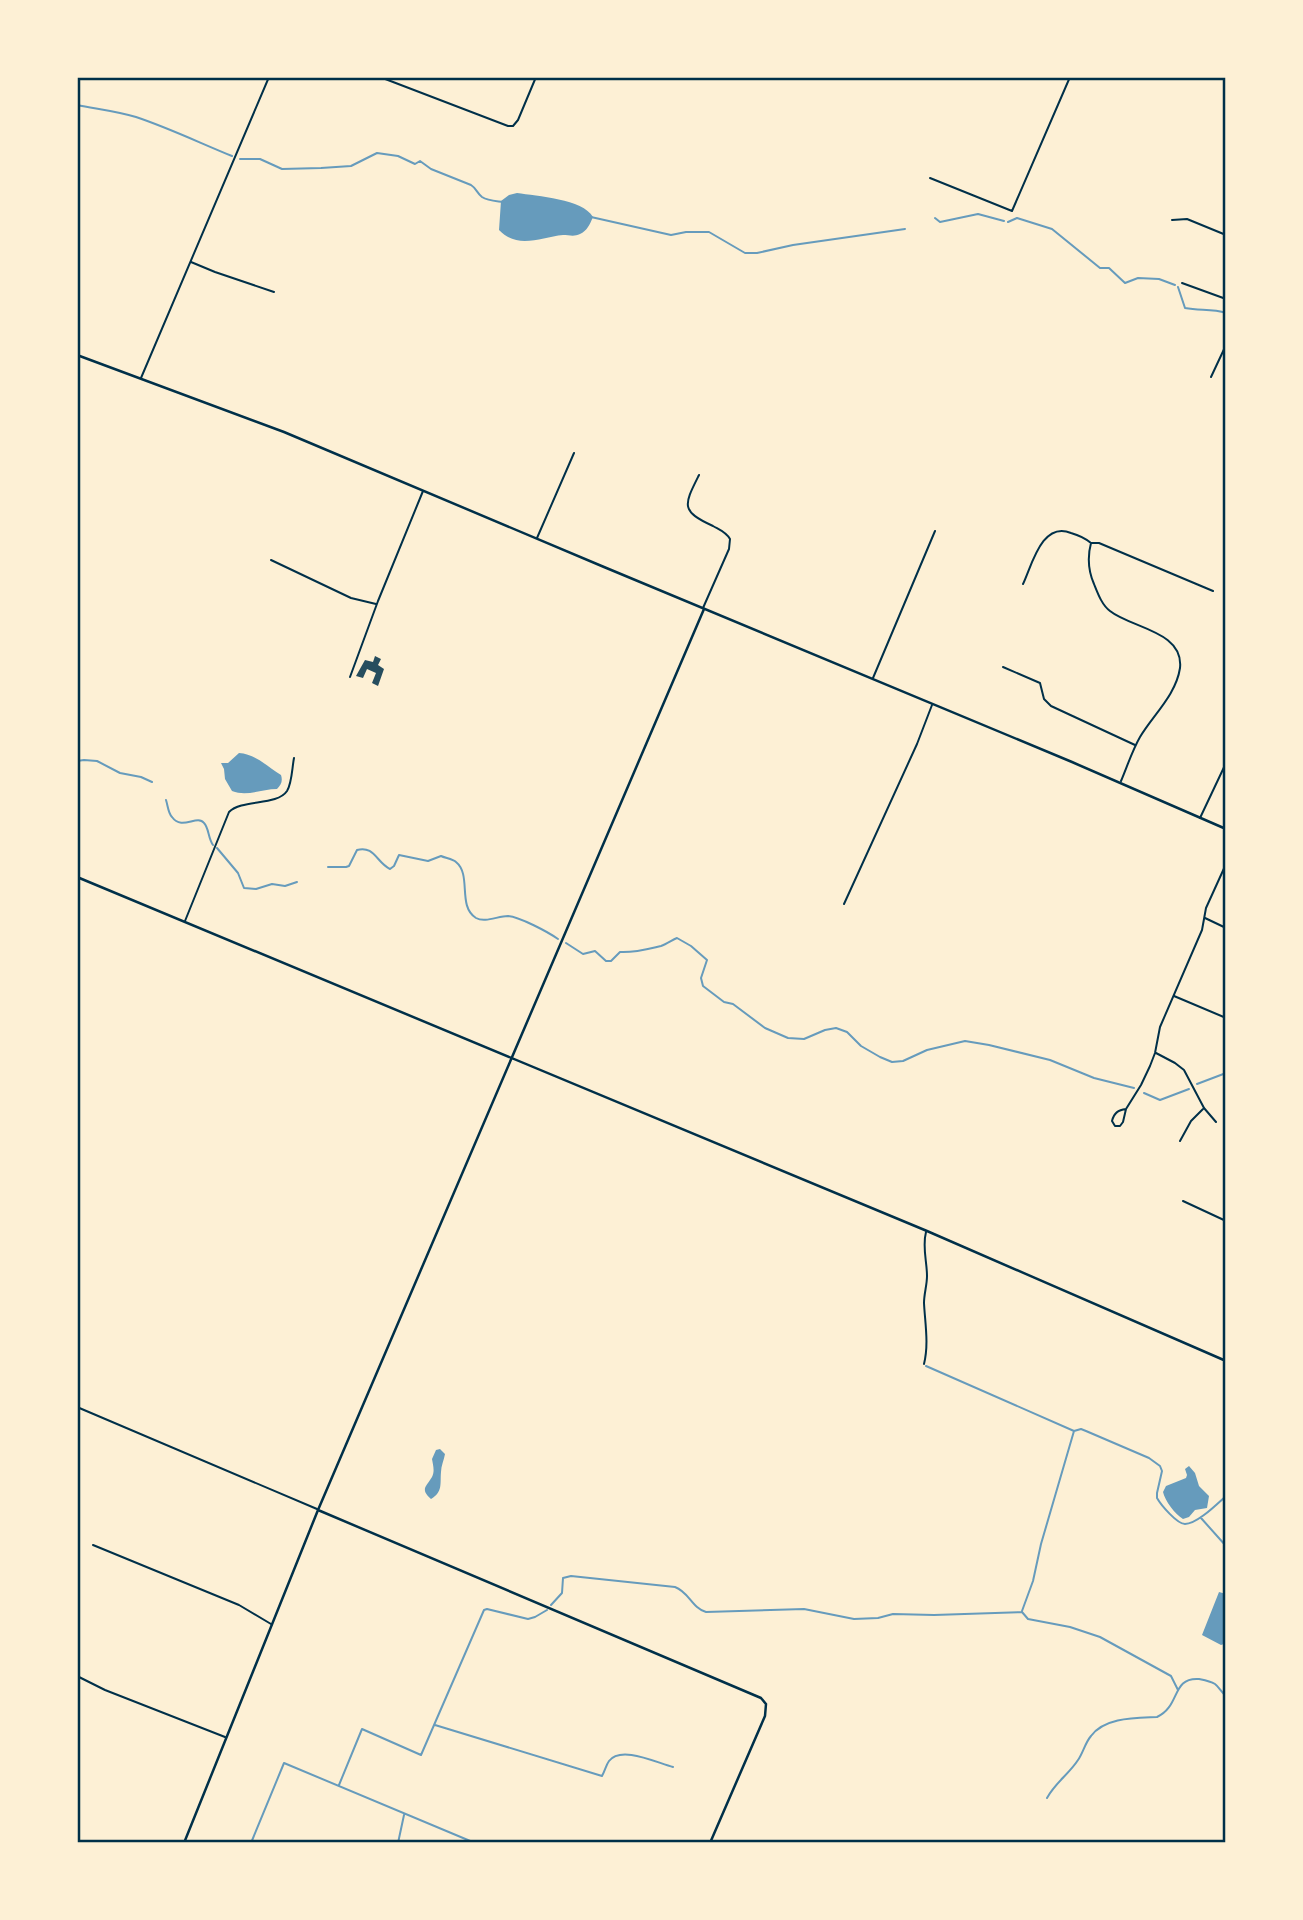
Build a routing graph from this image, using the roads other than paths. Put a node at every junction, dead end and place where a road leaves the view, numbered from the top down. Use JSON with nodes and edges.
{"nodes":[{"id":1,"x":269,"y":77,"type":"edge"},
{"id":2,"x":380,"y":77,"type":"edge"},
{"id":3,"x":536,"y":77,"type":"edge"},
{"id":4,"x":1070,"y":77,"type":"edge"},
{"id":5,"x":930,"y":178,"type":"dead end"},
{"id":6,"x":1172,"y":220,"type":"dead end"},
{"id":7,"x":1226,"y":235,"type":"edge"},
{"id":8,"x":190,"y":262,"type":"junction"},
{"id":9,"x":1182,"y":283,"type":"dead end"},
{"id":10,"x":274,"y":292,"type":"dead end"},
{"id":11,"x":1226,"y":299,"type":"edge"},
{"id":12,"x":1226,"y":345,"type":"edge"},
{"id":13,"x":77,"y":355,"type":"edge"},
{"id":14,"x":1211,"y":377,"type":"dead end"},
{"id":15,"x":141,"y":378,"type":"junction"},
{"id":16,"x":573,"y":453,"type":"dead end"},
{"id":17,"x":699,"y":475,"type":"dead end"},
{"id":18,"x":423,"y":491,"type":"junction"},
{"id":19,"x":935,"y":531,"type":"dead end"},
{"id":20,"x":537,"y":539,"type":"junction"},
{"id":21,"x":1091,"y":543,"type":"junction"},
{"id":22,"x":271,"y":560,"type":"dead end"},
{"id":23,"x":1023,"y":584,"type":"dead end"},
{"id":24,"x":1213,"y":591,"type":"dead end"},
{"id":25,"x":377,"y":604,"type":"junction"},
{"id":26,"x":703,"y":609,"type":"junction"},
{"id":27,"x":1003,"y":667,"type":"dead end"},
{"id":28,"x":350,"y":677,"type":"dead end"},
{"id":29,"x":872,"y":679,"type":"junction"},
{"id":30,"x":933,"y":704,"type":"junction"},
{"id":31,"x":1136,"y":746,"type":"junction"},
{"id":32,"x":294,"y":758,"type":"dead end"},
{"id":33,"x":1226,"y":763,"type":"edge"},
{"id":34,"x":1120,"y":784,"type":"junction"},
{"id":35,"x":1200,"y":818,"type":"junction"},
{"id":36,"x":1226,"y":829,"type":"edge"},
{"id":37,"x":1226,"y":864,"type":"edge"},
{"id":38,"x":77,"y":877,"type":"edge"},
{"id":39,"x":844,"y":904,"type":"dead end"},
{"id":40,"x":1205,"y":918,"type":"junction"},
{"id":41,"x":185,"y":922,"type":"junction"},
{"id":42,"x":1226,"y":928,"type":"edge"},
{"id":43,"x":1173,"y":996,"type":"junction"},
{"id":44,"x":1226,"y":1018,"type":"edge"},
{"id":45,"x":1155,"y":1053,"type":"junction"},
{"id":46,"x":512,"y":1058,"type":"junction"},
{"id":47,"x":1204,"y":1108,"type":"junction"},
{"id":48,"x":1126,"y":1109,"type":"junction"},
{"id":49,"x":1216,"y":1122,"type":"dead end"},
{"id":50,"x":1180,"y":1141,"type":"dead end"},
{"id":51,"x":1183,"y":1202,"type":"dead end"},
{"id":52,"x":1226,"y":1221,"type":"edge"},
{"id":53,"x":927,"y":1231,"type":"junction"},
{"id":54,"x":1226,"y":1361,"type":"edge"},
{"id":55,"x":923,"y":1364,"type":"dead end"},
{"id":56,"x":77,"y":1407,"type":"edge"},
{"id":57,"x":318,"y":1510,"type":"junction"},
{"id":58,"x":93,"y":1545,"type":"dead end"},
{"id":59,"x":272,"y":1625,"type":"junction"},
{"id":60,"x":77,"y":1676,"type":"edge"},
{"id":61,"x":226,"y":1738,"type":"junction"},
{"id":62,"x":184,"y":1843,"type":"edge"},
{"id":63,"x":710,"y":1843,"type":"edge"}],
"edges":[{"from":1,"to":8,"type":"street"},
{"from":2,"to":3,"type":"street"},
{"from":4,"to":5,"type":"street"},
{"from":6,"to":7,"type":"street"},
{"from":8,"to":10,"type":"street"},
{"from":8,"to":15,"type":"street"},
{"from":9,"to":11,"type":"street"},
{"from":12,"to":14,"type":"street"},
{"from":13,"to":15,"type":"street"},
{"from":15,"to":18,"type":"street"},
{"from":16,"to":20,"type":"street"},
{"from":17,"to":26,"type":"street"},
{"from":18,"to":20,"type":"street"},
{"from":18,"to":25,"type":"street"},
{"from":19,"to":29,"type":"street"},
{"from":20,"to":26,"type":"street"},
{"from":21,"to":23,"type":"street"},
{"from":21,"to":24,"type":"street"},
{"from":21,"to":31,"type":"street"},
{"from":22,"to":25,"type":"street"},
{"from":25,"to":28,"type":"street"},
{"from":26,"to":29,"type":"street"},
{"from":26,"to":46,"type":"street"},
{"from":27,"to":31,"type":"street"},
{"from":29,"to":30,"type":"street"},
{"from":30,"to":34,"type":"street"},
{"from":30,"to":39,"type":"street"},
{"from":31,"to":34,"type":"street"},
{"from":32,"to":41,"type":"street"},
{"from":33,"to":35,"type":"street"},
{"from":34,"to":35,"type":"street"},
{"from":35,"to":36,"type":"street"},
{"from":37,"to":40,"type":"street"},
{"from":38,"to":41,"type":"street"},
{"from":40,"to":42,"type":"street"},
{"from":40,"to":43,"type":"street"},
{"from":41,"to":46,"type":"street"},
{"from":43,"to":44,"type":"street"},
{"from":43,"to":45,"type":"street"},
{"from":45,"to":47,"type":"street"},
{"from":45,"to":48,"type":"street"},
{"from":46,"to":53,"type":"street"},
{"from":46,"to":57,"type":"street"},
{"from":47,"to":49,"type":"street"},
{"from":47,"to":50,"type":"street"},
{"from":48,"to":48,"type":"street"},
{"from":51,"to":52,"type":"street"},
{"from":53,"to":54,"type":"street"},
{"from":53,"to":55,"type":"street"},
{"from":56,"to":57,"type":"street"},
{"from":57,"to":59,"type":"street"},
{"from":57,"to":63,"type":"street"},
{"from":58,"to":59,"type":"street"},
{"from":59,"to":61,"type":"street"},
{"from":60,"to":61,"type":"street"},
{"from":61,"to":62,"type":"street"}]}
